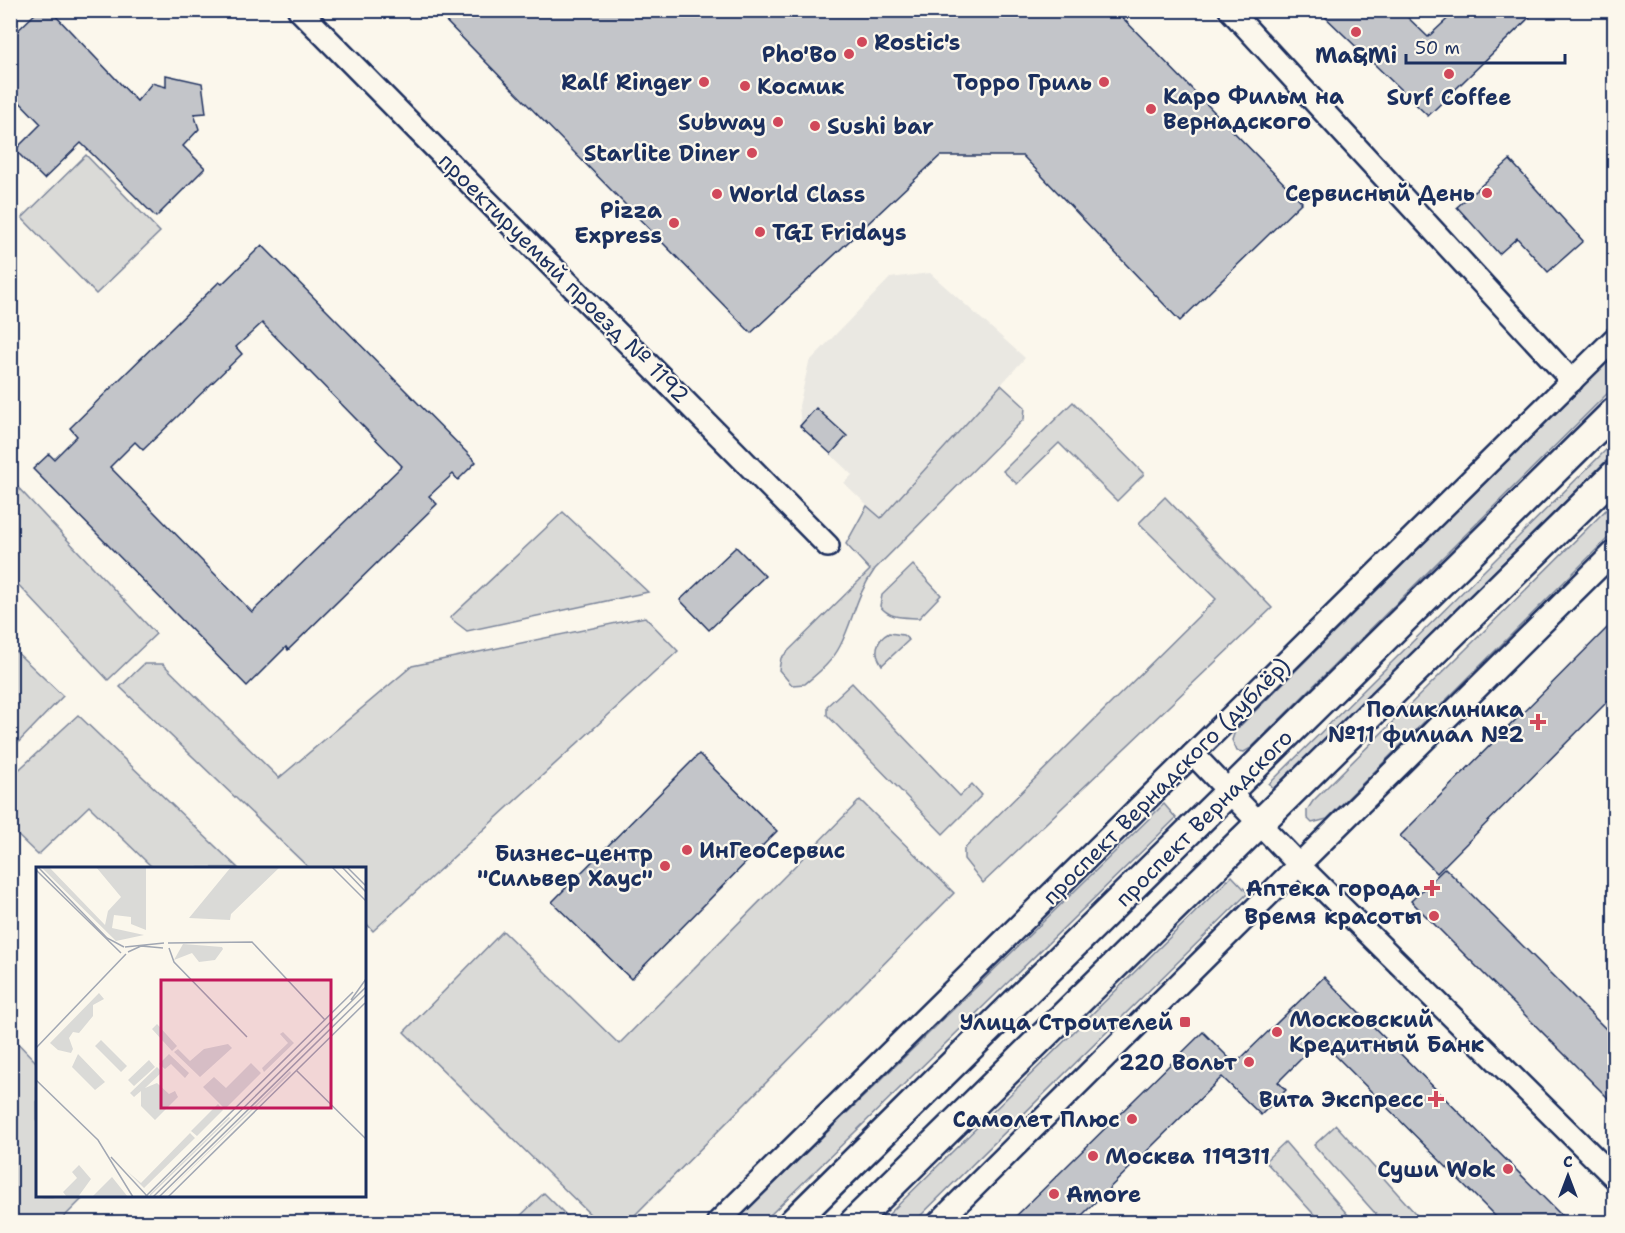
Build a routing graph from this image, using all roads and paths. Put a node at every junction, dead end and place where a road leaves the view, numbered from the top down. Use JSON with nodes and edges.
{"nodes":[{"id":1,"x":299,"y":10,"type":"edge"},
{"id":2,"x":1230,"y":10,"type":"edge"},
{"id":3,"x":1614,"y":339,"type":"edge"},
{"id":4,"x":1572,"y":381,"type":"junction"},
{"id":5,"x":1614,"y":412,"type":"edge"},
{"id":6,"x":1614,"y":476,"type":"edge"},
{"id":7,"x":828,"y":546,"type":"dead end"},
{"id":8,"x":1614,"y":552,"type":"edge"},
{"id":9,"x":1193,"y":754,"type":"junction"},
{"id":10,"x":1230,"y":792,"type":"junction"},
{"id":11,"x":1260,"y":823,"type":"junction"},
{"id":12,"x":1300,"y":866,"type":"junction"},
{"id":13,"x":1614,"y":1178,"type":"edge"},
{"id":14,"x":718,"y":1222,"type":"edge"},
{"id":15,"x":793,"y":1222,"type":"edge"},
{"id":16,"x":854,"y":1222,"type":"edge"},
{"id":17,"x":939,"y":1222,"type":"edge"}],
"edges":[{"from":1,"to":7,"type":"street","name":"проектируемый проезд № 1192"},
{"from":2,"to":4,"type":"street"},
{"from":3,"to":4,"type":"street","name":"проспект Вернадского (дублёр)"},
{"from":4,"to":9,"type":"street","name":"проспект Вернадского (дублёр)"},
{"from":5,"to":10,"type":"main road","name":"проспект Вернадского"},
{"from":6,"to":11,"type":"main road","name":"проспект Вернадского"},
{"from":8,"to":12,"type":"street"},
{"from":9,"to":10,"type":"street"},
{"from":9,"to":14,"type":"street","name":"проспект Вернадского (дублёр)"},
{"from":10,"to":11,"type":"street"},
{"from":10,"to":15,"type":"main road","name":"проспект Вернадского"},
{"from":11,"to":12,"type":"street"},
{"from":11,"to":16,"type":"main road","name":"проспект Вернадского"},
{"from":12,"to":13,"type":"street"},
{"from":12,"to":17,"type":"street"}]}
